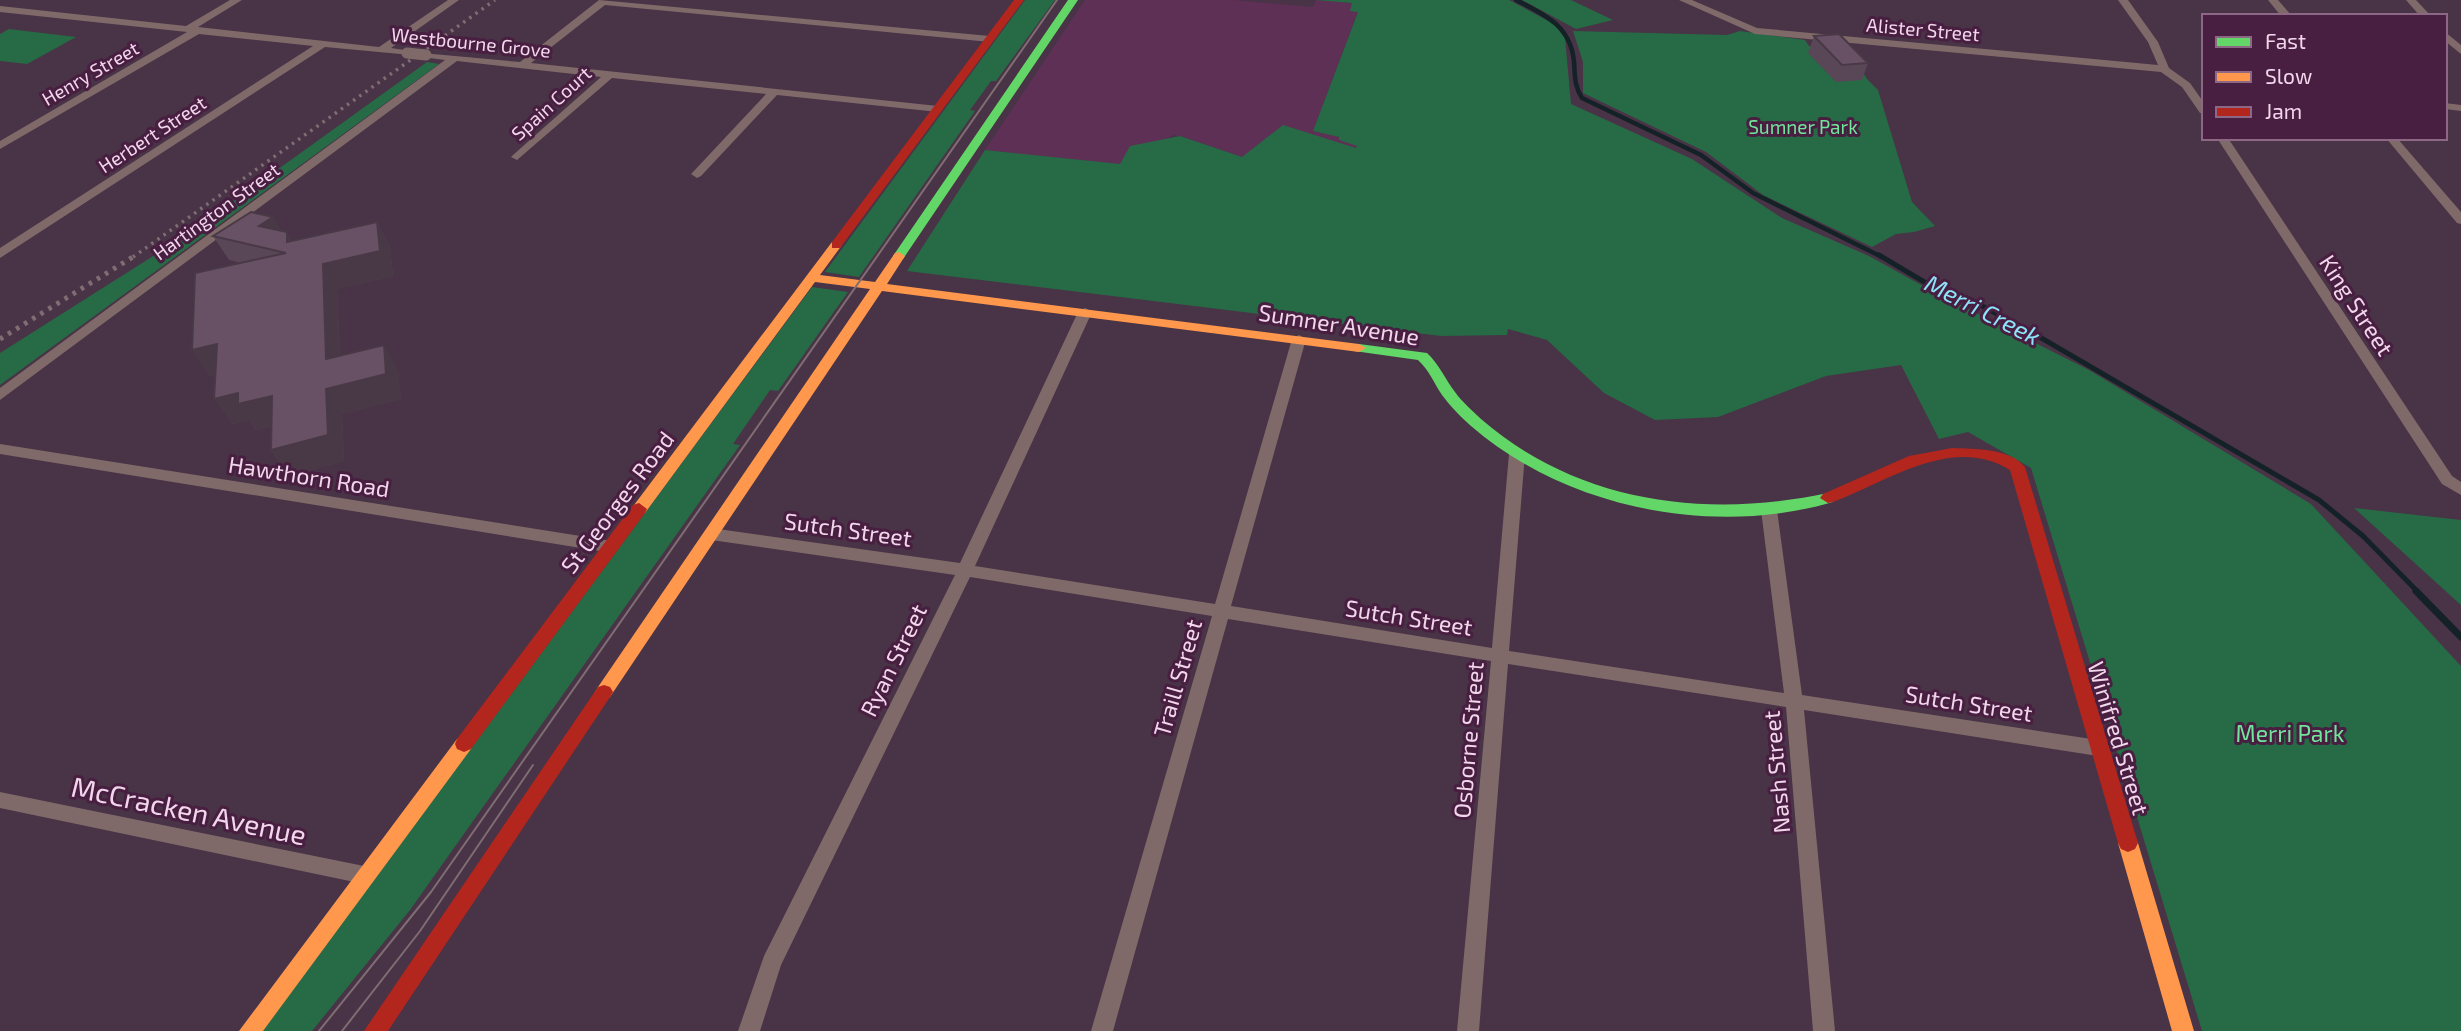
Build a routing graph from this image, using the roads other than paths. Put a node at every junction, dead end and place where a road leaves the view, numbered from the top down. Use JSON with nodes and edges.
{"nodes":[{"id":1,"x":237,"y":0,"type":"edge"},
{"id":2,"x":454,"y":0,"type":"edge"},
{"id":3,"x":1019,"y":0,"type":"edge"},
{"id":4,"x":1073,"y":0,"type":"edge"},
{"id":5,"x":1684,"y":0,"type":"edge"},
{"id":6,"x":2123,"y":0,"type":"edge"},
{"id":7,"x":2273,"y":0,"type":"edge"},
{"id":8,"x":2411,"y":0,"type":"edge"},
{"id":9,"x":604,"y":1,"type":"edge"},
{"id":10,"x":0,"y":9,"type":"edge"},
{"id":11,"x":23,"y":12,"type":"junction"},
{"id":12,"x":2285,"y":14,"type":"edge"},
{"id":13,"x":2424,"y":14,"type":"edge"},
{"id":14,"x":6,"y":20,"type":"dead end"},
{"id":15,"x":193,"y":29,"type":"junction"},
{"id":16,"x":2447,"y":37,"type":"edge"},
{"id":17,"x":990,"y":39,"type":"junction"},
{"id":18,"x":323,"y":44,"type":"junction"},
{"id":19,"x":381,"y":50,"type":"junction"},
{"id":20,"x":2461,"y":51,"type":"edge"},
{"id":21,"x":455,"y":58,"type":"junction"},
{"id":22,"x":522,"y":65,"type":"junction"},
{"id":23,"x":2164,"y":69,"type":"junction"},
{"id":24,"x":609,"y":75,"type":"junction"},
{"id":25,"x":2186,"y":85,"type":"junction"},
{"id":26,"x":2202,"y":86,"type":"edge"},
{"id":27,"x":774,"y":92,"type":"junction"},
{"id":28,"x":2202,"y":108,"type":"edge"},
{"id":29,"x":938,"y":109,"type":"junction"},
{"id":30,"x":2223,"y":140,"type":"edge"},
{"id":31,"x":2393,"y":140,"type":"edge"},
{"id":32,"x":0,"y":146,"type":"edge"},
{"id":33,"x":517,"y":157,"type":"dead end"},
{"id":34,"x":696,"y":174,"type":"dead end"},
{"id":35,"x":2461,"y":220,"type":"edge"},
{"id":36,"x":0,"y":254,"type":"edge"},
{"id":37,"x":812,"y":278,"type":"junction"},
{"id":38,"x":879,"y":286,"type":"junction"},
{"id":39,"x":1085,"y":312,"type":"junction"},
{"id":40,"x":1299,"y":339,"type":"junction"},
{"id":41,"x":0,"y":395,"type":"edge"},
{"id":42,"x":0,"y":449,"type":"edge"},
{"id":43,"x":1517,"y":454,"type":"junction"},
{"id":44,"x":2010,"y":460,"type":"joint"},
{"id":45,"x":2461,"y":490,"type":"edge"},
{"id":46,"x":1769,"y":510,"type":"junction"},
{"id":47,"x":711,"y":534,"type":"junction"},
{"id":48,"x":612,"y":547,"type":"junction"},
{"id":49,"x":965,"y":570,"type":"junction"},
{"id":50,"x":1222,"y":611,"type":"junction"},
{"id":51,"x":1500,"y":656,"type":"junction"},
{"id":52,"x":1794,"y":701,"type":"junction"},
{"id":53,"x":2098,"y":748,"type":"junction"},
{"id":54,"x":0,"y":800,"type":"edge"},
{"id":55,"x":368,"y":875,"type":"junction"},
{"id":56,"x":250,"y":1031,"type":"edge"},
{"id":57,"x":375,"y":1031,"type":"edge"},
{"id":58,"x":749,"y":1031,"type":"edge"},
{"id":59,"x":1102,"y":1031,"type":"edge"},
{"id":60,"x":1468,"y":1031,"type":"edge"},
{"id":61,"x":1824,"y":1031,"type":"edge"},
{"id":62,"x":2183,"y":1031,"type":"edge"}],
"edges":[{"from":1,"to":15,"type":"street","name":"Henry Street"},
{"from":2,"to":19,"type":"street"},
{"from":3,"to":17,"type":"main road","name":"St Georges Road"},
{"from":4,"to":38,"type":"main road"},
{"from":5,"to":23,"type":"street","name":"Alister Street"},
{"from":6,"to":23,"type":"street"},
{"from":7,"to":12,"type":"street"},
{"from":8,"to":13,"type":"street"},
{"from":9,"to":17,"type":"street"},
{"from":9,"to":22,"type":"street"},
{"from":10,"to":11,"type":"street","name":"Westbourne Grove"},
{"from":11,"to":14,"type":"street"},
{"from":11,"to":15,"type":"street","name":"Westbourne Grove"},
{"from":15,"to":18,"type":"street","name":"Westbourne Grove"},
{"from":15,"to":32,"type":"street","name":"Henry Street"},
{"from":16,"to":20,"type":"street"},
{"from":17,"to":29,"type":"main road","name":"St Georges Road"},
{"from":18,"to":19,"type":"street","name":"Westbourne Grove"},
{"from":18,"to":36,"type":"street","name":"Herbert Street"},
{"from":19,"to":21,"type":"street","name":"Westbourne Grove","bridge":true},
{"from":21,"to":22,"type":"street","name":"Westbourne Grove"},
{"from":21,"to":41,"type":"street","name":"Hartington Street"},
{"from":22,"to":24,"type":"street","name":"Westbourne Grove"},
{"from":23,"to":25,"type":"street"},
{"from":24,"to":27,"type":"street","name":"Westbourne Grove"},
{"from":24,"to":33,"type":"street","name":"Spain Court"},
{"from":25,"to":26,"type":"street"},
{"from":25,"to":28,"type":"street"},
{"from":27,"to":29,"type":"street","name":"Westbourne Grove"},
{"from":27,"to":34,"type":"street"},
{"from":29,"to":37,"type":"main road","name":"St Georges Road"},
{"from":30,"to":45,"type":"street","name":"King Street"},
{"from":31,"to":35,"type":"street"},
{"from":37,"to":38,"type":"main road","name":"Sumner Avenue"},
{"from":37,"to":48,"type":"main road","name":"St Georges Road"},
{"from":38,"to":39,"type":"main road","name":"Sumner Avenue"},
{"from":38,"to":47,"type":"main road"},
{"from":39,"to":40,"type":"main road","name":"Sumner Avenue"},
{"from":39,"to":49,"type":"street","name":"Ryan Street"},
{"from":40,"to":43,"type":"main road","name":"Sumner Avenue"},
{"from":40,"to":50,"type":"street","name":"Traill Street"},
{"from":42,"to":48,"type":"street","name":"Hawthorn Road"},
{"from":43,"to":46,"type":"main road","name":"Sumner Avenue"},
{"from":43,"to":51,"type":"street","name":"Osborne Street"},
{"from":44,"to":46,"type":"main road","name":"Sumner Avenue"},
{"from":44,"to":53,"type":"main road","name":"Winifred Street"},
{"from":46,"to":52,"type":"street","name":"Nash Street"},
{"from":47,"to":49,"type":"street","name":"Sutch Street"},
{"from":47,"to":57,"type":"main road"},
{"from":48,"to":55,"type":"main road","name":"St Georges Road"},
{"from":49,"to":50,"type":"street","name":"Sutch Street"},
{"from":49,"to":58,"type":"street","name":"Ryan Street"},
{"from":50,"to":51,"type":"street","name":"Sutch Street"},
{"from":50,"to":59,"type":"street","name":"Traill Street"},
{"from":51,"to":52,"type":"street","name":"Sutch Street"},
{"from":51,"to":60,"type":"street","name":"Osborne Street"},
{"from":52,"to":53,"type":"street","name":"Sutch Street"},
{"from":52,"to":61,"type":"street","name":"Nash Street"},
{"from":53,"to":62,"type":"main road","name":"Winifred Street"},
{"from":54,"to":55,"type":"street","name":"McCracken Avenue"},
{"from":55,"to":56,"type":"main road","name":"St Georges Road"}]}
